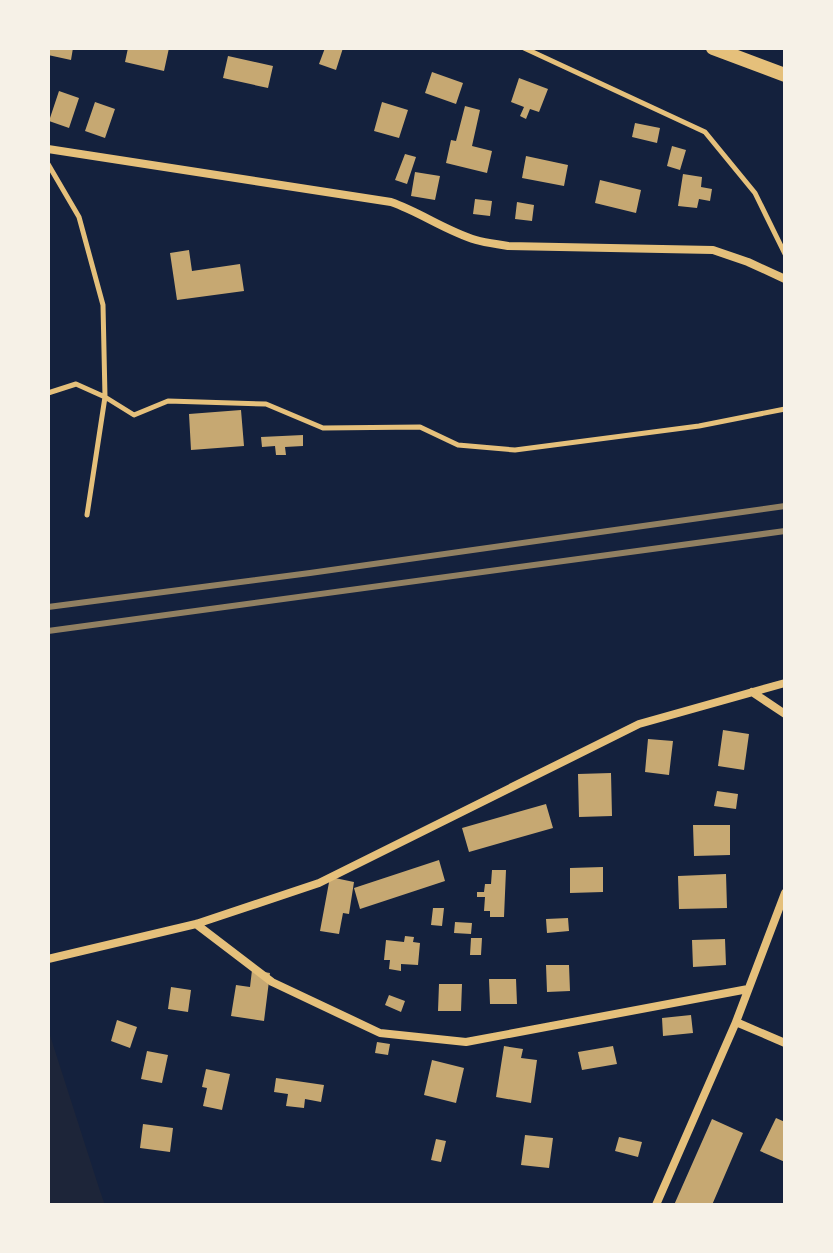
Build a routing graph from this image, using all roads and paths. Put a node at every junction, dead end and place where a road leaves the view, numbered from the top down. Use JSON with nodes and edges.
{"nodes":[{"id":1,"x":524,"y":48,"type":"edge"},
{"id":2,"x":713,"y":48,"type":"edge"},
{"id":3,"x":785,"y":75,"type":"edge"},
{"id":4,"x":48,"y":149,"type":"edge"},
{"id":5,"x":48,"y":164,"type":"edge"},
{"id":6,"x":785,"y":254,"type":"edge"},
{"id":7,"x":785,"y":279,"type":"edge"},
{"id":8,"x":48,"y":393,"type":"edge"},
{"id":9,"x":105,"y":397,"type":"junction"},
{"id":10,"x":785,"y":409,"type":"edge"},
{"id":11,"x":87,"y":515,"type":"dead end"},
{"id":12,"x":785,"y":683,"type":"edge"},
{"id":13,"x":752,"y":692,"type":"junction"},
{"id":14,"x":785,"y":714,"type":"edge"},
{"id":15,"x":785,"y":893,"type":"edge"},
{"id":16,"x":196,"y":924,"type":"junction"},
{"id":17,"x":48,"y":959,"type":"edge"},
{"id":18,"x":748,"y":989,"type":"junction"},
{"id":19,"x":736,"y":1022,"type":"junction"},
{"id":20,"x":785,"y":1043,"type":"edge"},
{"id":21,"x":656,"y":1205,"type":"edge"}],
"edges":[{"from":1,"to":6,"type":"lane"},
{"from":2,"to":3,"type":"main road"},
{"from":4,"to":7,"type":"street"},
{"from":5,"to":9,"type":"lane"},
{"from":8,"to":9,"type":"lane"},
{"from":9,"to":10,"type":"lane"},
{"from":9,"to":11,"type":"lane"},
{"from":12,"to":13,"type":"street"},
{"from":13,"to":14,"type":"street"},
{"from":13,"to":16,"type":"street"},
{"from":15,"to":18,"type":"street"},
{"from":16,"to":17,"type":"street"},
{"from":16,"to":18,"type":"street"},
{"from":18,"to":19,"type":"street"},
{"from":19,"to":20,"type":"street"},
{"from":19,"to":21,"type":"street"}]}
